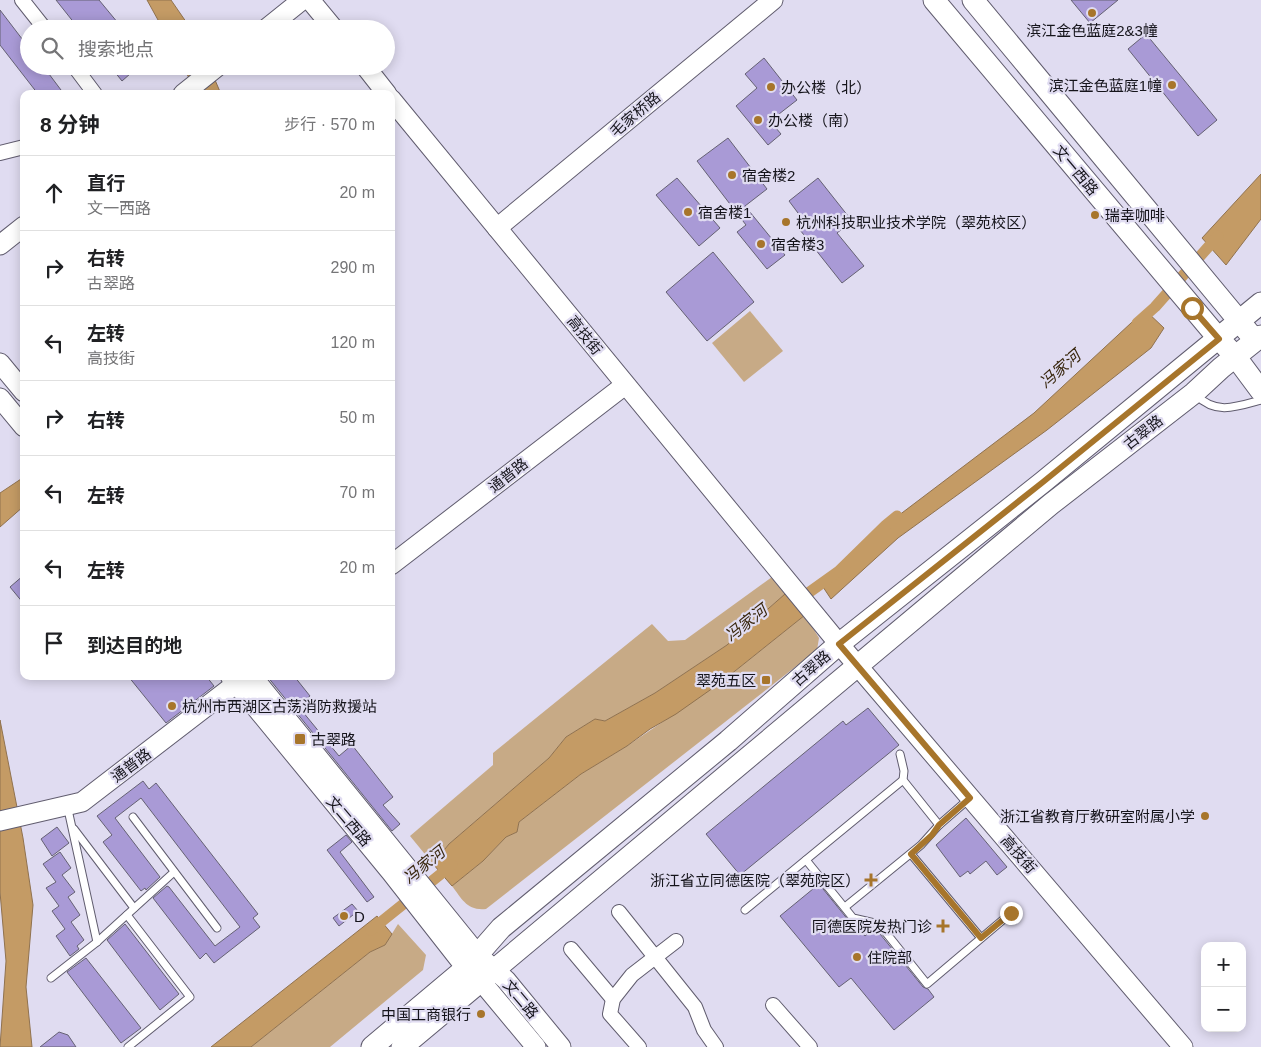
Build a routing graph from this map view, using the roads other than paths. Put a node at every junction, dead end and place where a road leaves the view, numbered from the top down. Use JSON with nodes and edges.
{"nodes":[{"id":1,"x":22,"y":0,"type":"edge"},
{"id":2,"x":302,"y":0,"type":"edge"},
{"id":3,"x":310,"y":0,"type":"edge"},
{"id":4,"x":773,"y":0,"type":"edge"},
{"id":5,"x":934,"y":0,"type":"edge"},
{"id":6,"x":973,"y":0,"type":"edge"},
{"id":7,"x":38,"y":20,"type":"edge"},
{"id":8,"x":277,"y":20,"type":"edge"},
{"id":9,"x":327,"y":20,"type":"edge"},
{"id":10,"x":81,"y":75,"type":"edge"},
{"id":11,"x":207,"y":75,"type":"edge"},
{"id":12,"x":372,"y":75,"type":"edge"},
{"id":13,"x":92,"y":90,"type":"edge"},
{"id":14,"x":188,"y":90,"type":"edge"},
{"id":15,"x":384,"y":90,"type":"edge"},
{"id":16,"x":395,"y":104,"type":"edge"},
{"id":17,"x":20,"y":148,"type":"edge"},
{"id":18,"x":0,"y":152,"type":"edge"},
{"id":19,"x":497,"y":228,"type":"junction"},
{"id":20,"x":20,"y":229,"type":"edge"},
{"id":21,"x":0,"y":245,"type":"edge"},
{"id":22,"x":1261,"y":303,"type":"edge"},
{"id":23,"x":1239,"y":322,"type":"junction"},
{"id":24,"x":1219,"y":339,"type":"junction"},
{"id":25,"x":1260,"y":341,"type":"edge"},
{"id":26,"x":1235,"y":356,"type":"junction"},
{"id":27,"x":0,"y":362,"type":"edge"},
{"id":28,"x":626,"y":385,"type":"junction"},
{"id":29,"x":20,"y":387,"type":"edge"},
{"id":30,"x":1261,"y":391,"type":"edge"},
{"id":31,"x":1194,"y":392,"type":"junction"},
{"id":32,"x":0,"y":398,"type":"edge"},
{"id":33,"x":1261,"y":400,"type":"edge"},
{"id":34,"x":20,"y":422,"type":"edge"},
{"id":35,"x":395,"y":562,"type":"edge"},
{"id":36,"x":839,"y":644,"type":"junction"},
{"id":37,"x":858,"y":666,"type":"junction"},
{"id":38,"x":238,"y":680,"type":"edge"},
{"id":39,"x":243,"y":680,"type":"edge"},
{"id":40,"x":900,"y":754,"type":"dead end"},
{"id":41,"x":903,"y":780,"type":"junction"},
{"id":42,"x":970,"y":798,"type":"junction"},
{"id":43,"x":67,"y":805,"type":"junction"},
{"id":44,"x":133,"y":817,"type":"dead end"},
{"id":45,"x":0,"y":821,"type":"edge"},
{"id":46,"x":939,"y":825,"type":"junction"},
{"id":47,"x":73,"y":828,"type":"junction"},
{"id":48,"x":911,"y":854,"type":"junction"},
{"id":49,"x":806,"y":860,"type":"junction"},
{"id":50,"x":174,"y":872,"type":"junction"},
{"id":51,"x":845,"y":907,"type":"junction"},
{"id":52,"x":134,"y":908,"type":"junction"},
{"id":53,"x":745,"y":910,"type":"dead end"},
{"id":54,"x":619,"y":912,"type":"dead end"},
{"id":55,"x":1011,"y":913,"type":"dead end"},
{"id":56,"x":127,"y":915,"type":"junction"},
{"id":57,"x":217,"y":928,"type":"dead end"},
{"id":58,"x":981,"y":938,"type":"junction"},
{"id":59,"x":676,"y":941,"type":"dead end"},
{"id":60,"x":97,"y":942,"type":"junction"},
{"id":61,"x":571,"y":949,"type":"dead end"},
{"id":62,"x":654,"y":956,"type":"junction"},
{"id":63,"x":479,"y":968,"type":"junction"},
{"id":64,"x":51,"y":978,"type":"dead end"},
{"id":65,"x":613,"y":999,"type":"junction"},
{"id":66,"x":773,"y":1004,"type":"dead end"},
{"id":67,"x":128,"y":1047,"type":"edge"},
{"id":68,"x":372,"y":1047,"type":"edge"},
{"id":69,"x":402,"y":1047,"type":"edge"},
{"id":70,"x":536,"y":1047,"type":"edge"},
{"id":71,"x":561,"y":1047,"type":"edge"},
{"id":72,"x":639,"y":1047,"type":"edge"},
{"id":73,"x":716,"y":1047,"type":"edge"},
{"id":74,"x":810,"y":1047,"type":"edge"},
{"id":75,"x":1183,"y":1047,"type":"edge"}],
"edges":[{"from":1,"to":7,"type":"street"},
{"from":2,"to":8,"type":"street"},
{"from":3,"to":9,"type":"street"},
{"from":4,"to":19,"type":"street","name":"毛家桥路"},
{"from":5,"to":24,"type":"main road","name":"文一西路"},
{"from":6,"to":23,"type":"main road","name":"文一西路"},
{"from":10,"to":13,"type":"street"},
{"from":11,"to":14,"type":"street"},
{"from":12,"to":15,"type":"street"},
{"from":16,"to":19,"type":"street","name":"高技街"},
{"from":17,"to":18,"type":"street"},
{"from":19,"to":28,"type":"street","name":"高技街"},
{"from":20,"to":21,"type":"street"},
{"from":22,"to":23,"type":"main road","name":"古翠路"},
{"from":23,"to":24,"type":"main road","name":"古翠路"},
{"from":23,"to":25,"type":"main road","name":"文一西路"},
{"from":24,"to":26,"type":"main road","name":"文一西路"},
{"from":24,"to":36,"type":"main road","name":"古翠路"},
{"from":25,"to":26,"type":"main road","name":"古翠路"},
{"from":26,"to":30,"type":"main road","name":"文一西路"},
{"from":26,"to":31,"type":"main road","name":"古翠路"},
{"from":27,"to":29,"type":"street"},
{"from":28,"to":35,"type":"street","name":"通普路"},
{"from":28,"to":36,"type":"street","name":"高技街"},
{"from":31,"to":33,"type":"lane"},
{"from":31,"to":37,"type":"main road","name":"古翠路"},
{"from":32,"to":34,"type":"street"},
{"from":36,"to":37,"type":"street","name":"高技街"},
{"from":36,"to":63,"type":"main road","name":"古翠路"},
{"from":37,"to":42,"type":"street","name":"高技街"},
{"from":37,"to":63,"type":"main road","name":"古翠路"},
{"from":38,"to":43,"type":"street","name":"通普路"},
{"from":39,"to":63,"type":"street","name":"文二西路"},
{"from":40,"to":41,"type":"lane"},
{"from":41,"to":46,"type":"lane"},
{"from":41,"to":49,"type":"lane"},
{"from":42,"to":46,"type":"lane"},
{"from":42,"to":75,"type":"street","name":"高技街"},
{"from":43,"to":45,"type":"street","name":"通普路"},
{"from":43,"to":47,"type":"lane"},
{"from":44,"to":50,"type":"lane"},
{"from":46,"to":48,"type":"lane"},
{"from":47,"to":52,"type":"lane"},
{"from":47,"to":60,"type":"lane"},
{"from":48,"to":51,"type":"lane"},
{"from":48,"to":58,"type":"lane"},
{"from":49,"to":51,"type":"lane"},
{"from":49,"to":53,"type":"lane"},
{"from":50,"to":52,"type":"lane"},
{"from":50,"to":57,"type":"lane"},
{"from":51,"to":58,"type":"lane"},
{"from":52,"to":56,"type":"lane"},
{"from":54,"to":62,"type":"street"},
{"from":55,"to":58,"type":"lane"},
{"from":56,"to":60,"type":"lane"},
{"from":56,"to":67,"type":"lane"},
{"from":59,"to":62,"type":"street"},
{"from":60,"to":64,"type":"lane"},
{"from":61,"to":65,"type":"street"},
{"from":62,"to":65,"type":"street"},
{"from":62,"to":73,"type":"street"},
{"from":63,"to":68,"type":"main road","name":"古翠路"},
{"from":63,"to":69,"type":"main road","name":"古翠路"},
{"from":63,"to":70,"type":"street","name":"文二路"},
{"from":63,"to":71,"type":"street","name":"文二路"},
{"from":65,"to":72,"type":"street"},
{"from":66,"to":74,"type":"street"}]}
